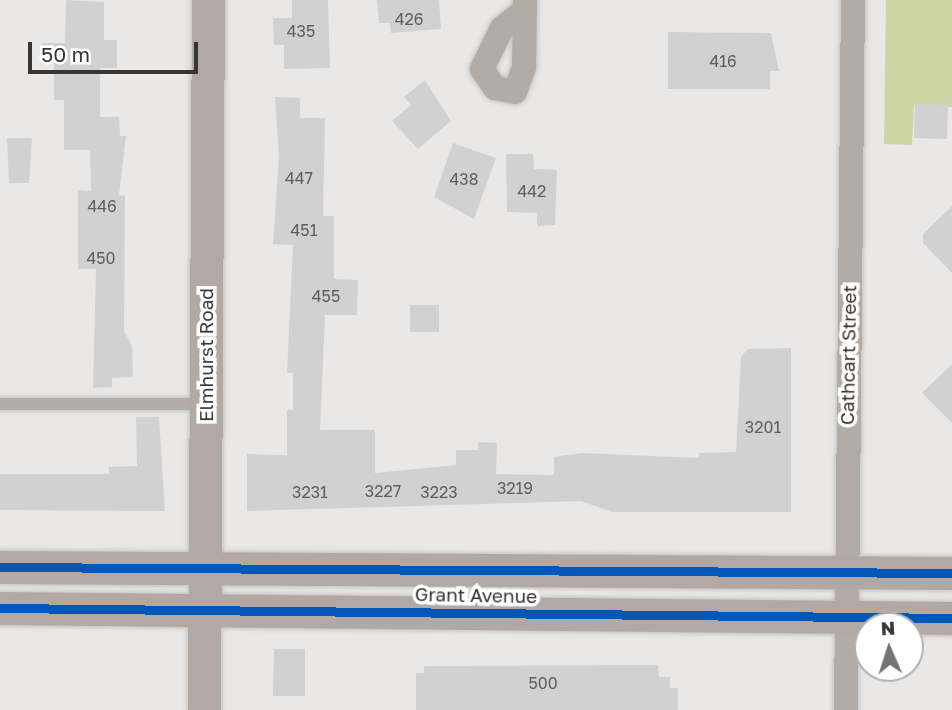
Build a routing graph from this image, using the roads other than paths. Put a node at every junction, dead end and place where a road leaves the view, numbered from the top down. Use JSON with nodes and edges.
{"nodes":[{"id":1,"x":208,"y":0,"type":"edge"},
{"id":2,"x":853,"y":0,"type":"edge"},
{"id":3,"x":0,"y":404,"type":"edge"},
{"id":4,"x":206,"y":404,"type":"junction"},
{"id":5,"x":0,"y":567,"type":"edge"},
{"id":6,"x":205,"y":567,"type":"junction"},
{"id":7,"x":845,"y":573,"type":"junction"},
{"id":8,"x":952,"y":573,"type":"edge"},
{"id":9,"x":0,"y":608,"type":"edge"},
{"id":10,"x":205,"y":609,"type":"junction"},
{"id":11,"x":846,"y":618,"type":"junction"},
{"id":12,"x":952,"y":618,"type":"edge"},
{"id":13,"x":204,"y":710,"type":"edge"},
{"id":14,"x":846,"y":710,"type":"edge"}],
"edges":[{"from":1,"to":4,"type":"main road","name":"Elmhurst Road"},
{"from":2,"to":7,"type":"street","name":"Cathcart Street"},
{"from":3,"to":4,"type":"lane"},
{"from":4,"to":6,"type":"main road","name":"Elmhurst Road"},
{"from":5,"to":6,"type":"main road","name":"Grant Avenue"},
{"from":6,"to":7,"type":"main road","name":"Grant Avenue"},
{"from":6,"to":10,"type":"main road","name":"Elmhurst Road"},
{"from":7,"to":8,"type":"main road","name":"Grant Avenue"},
{"from":7,"to":11,"type":"street","name":"Cathcart Street"},
{"from":9,"to":10,"type":"main road","name":"Grant Avenue"},
{"from":10,"to":11,"type":"main road","name":"Grant Avenue"},
{"from":10,"to":13,"type":"main road","name":"Elmhurst Road"},
{"from":11,"to":12,"type":"main road","name":"Grant Avenue"},
{"from":11,"to":14,"type":"street","name":"Cathcart Street"}]}
